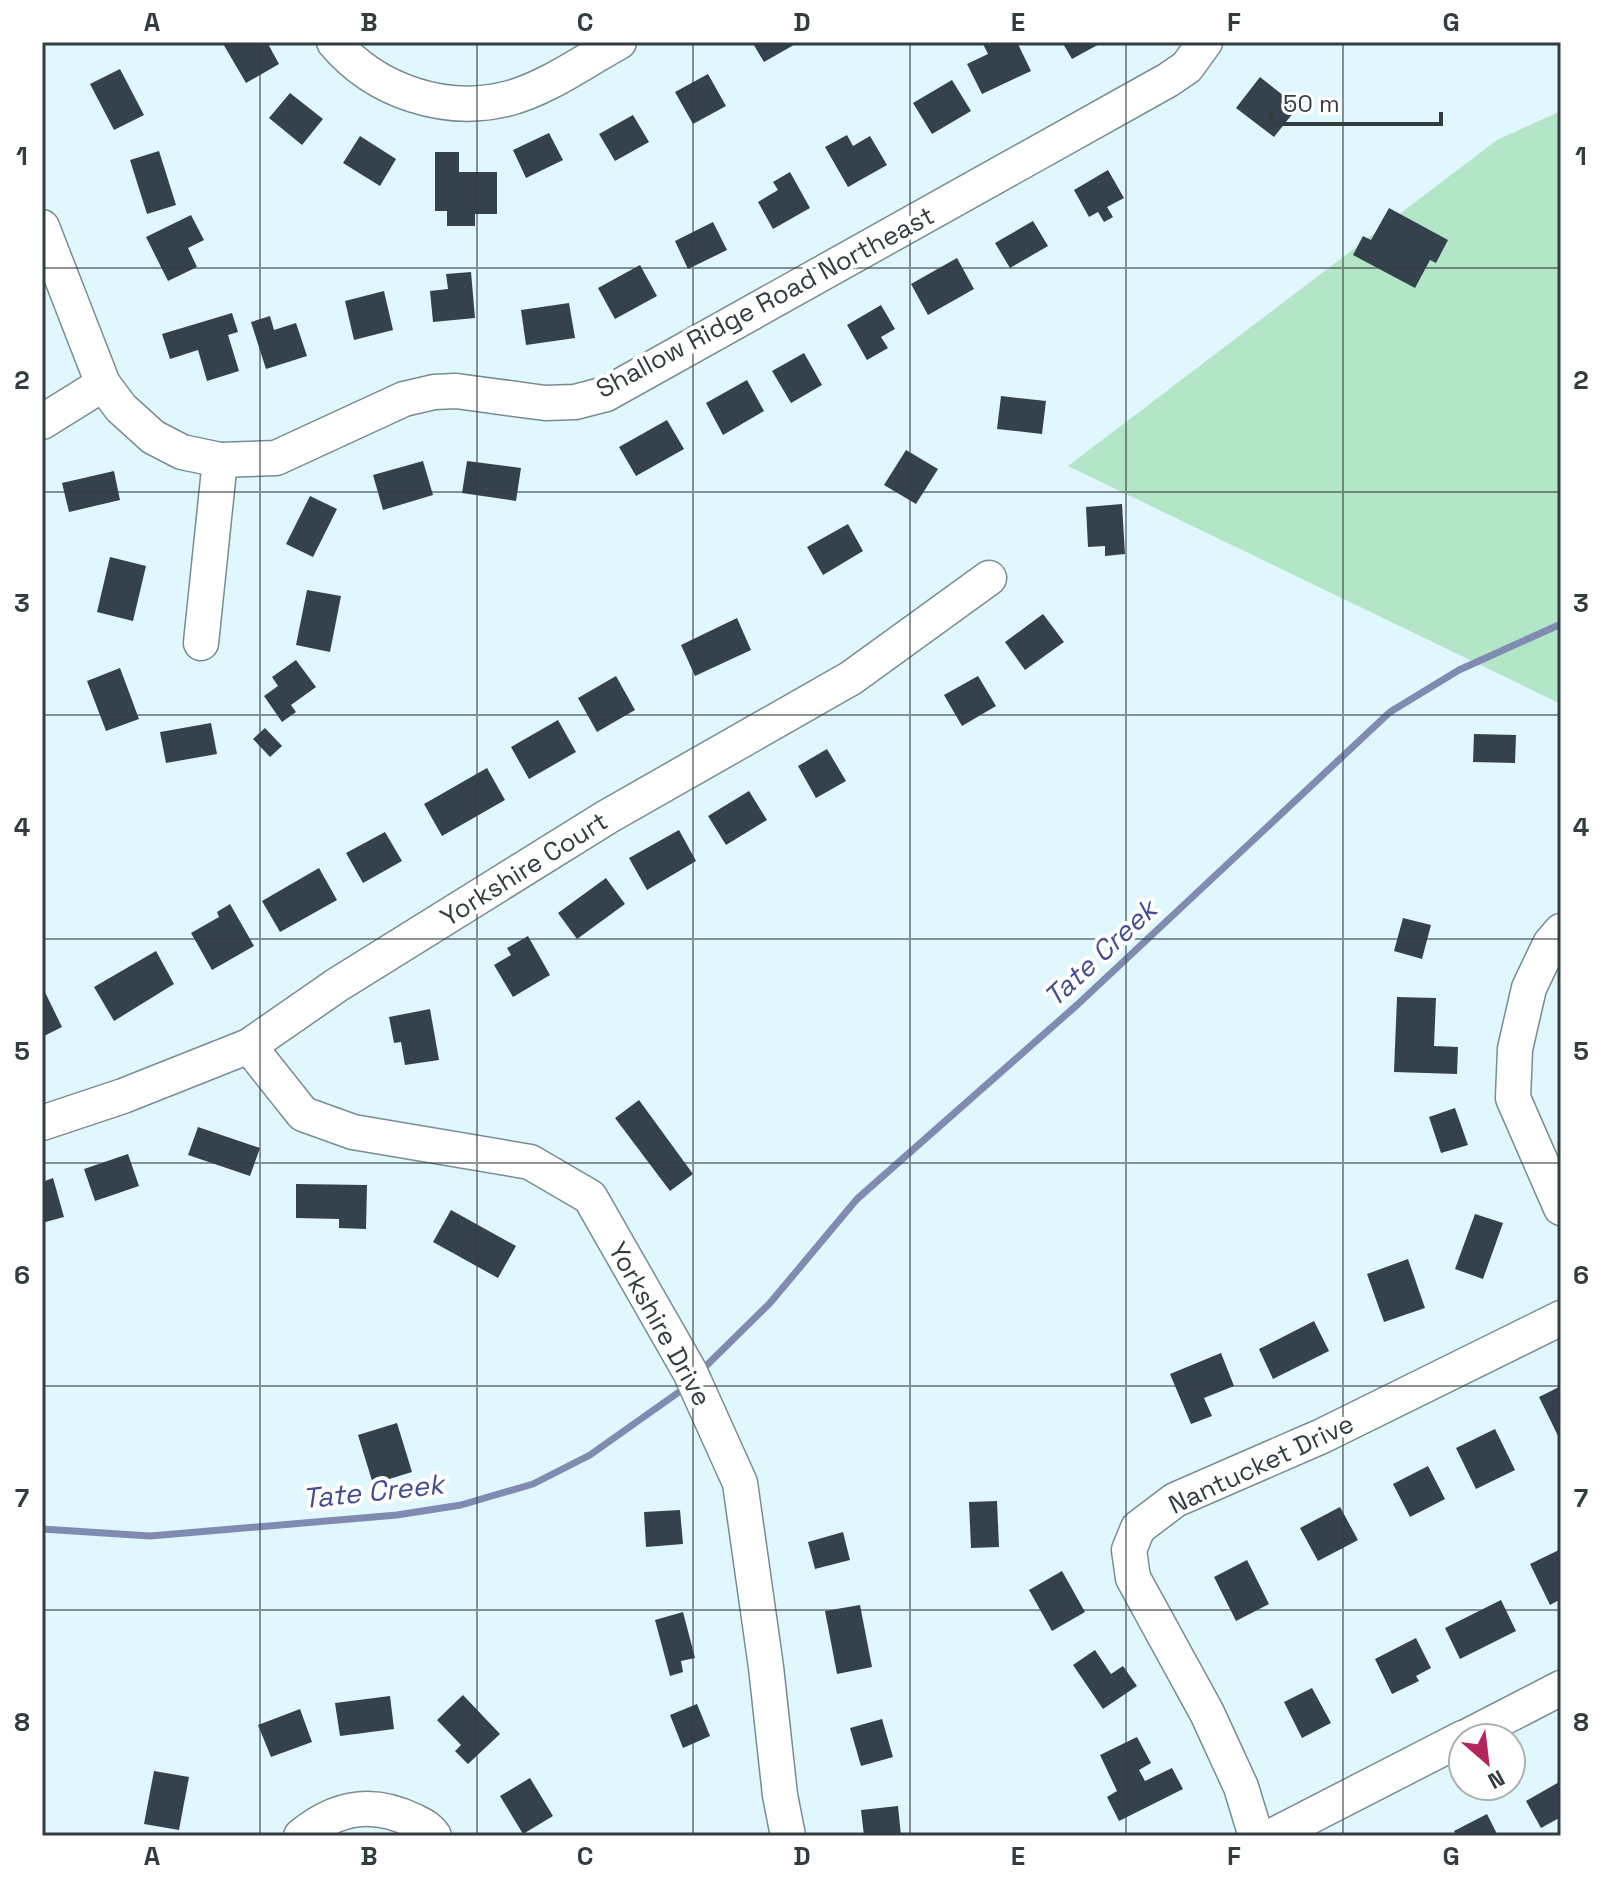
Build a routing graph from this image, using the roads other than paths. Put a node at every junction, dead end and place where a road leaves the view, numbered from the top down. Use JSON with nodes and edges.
{"nodes":[{"id":1,"x":334,"y":42,"type":"edge"},
{"id":2,"x":619,"y":42,"type":"edge"},
{"id":3,"x":1205,"y":42,"type":"edge"},
{"id":4,"x":42,"y":227,"type":"edge"},
{"id":5,"x":103,"y":384,"type":"junction"},
{"id":6,"x":42,"y":422,"type":"edge"},
{"id":7,"x":220,"y":460,"type":"junction"},
{"id":8,"x":989,"y":578,"type":"dead end"},
{"id":9,"x":201,"y":643,"type":"dead end"},
{"id":10,"x":1561,"y":931,"type":"edge"},
{"id":11,"x":249,"y":1046,"type":"junction"},
{"id":12,"x":42,"y":1123,"type":"edge"},
{"id":13,"x":1561,"y":1208,"type":"edge"},
{"id":14,"x":1561,"y":1318,"type":"edge"},
{"id":15,"x":1561,"y":1688,"type":"edge"},
{"id":16,"x":1495,"y":1722,"type":"edge"},
{"id":17,"x":1447,"y":1747,"type":"edge"},
{"id":18,"x":301,"y":1836,"type":"edge"},
{"id":19,"x":434,"y":1836,"type":"edge"},
{"id":20,"x":788,"y":1836,"type":"edge"},
{"id":21,"x":1256,"y":1836,"type":"edge"},
{"id":22,"x":1272,"y":1836,"type":"edge"}],
"edges":[{"from":1,"to":2,"type":"street"},
{"from":3,"to":7,"type":"street","name":"Shallow Ridge Road Northeast"},
{"from":4,"to":5,"type":"street","name":"Shallow Ridge Road Northeast"},
{"from":5,"to":6,"type":"street"},
{"from":5,"to":7,"type":"street","name":"Shallow Ridge Road Northeast"},
{"from":7,"to":9,"type":"street"},
{"from":8,"to":11,"type":"street","name":"Yorkshire Court"},
{"from":10,"to":13,"type":"street"},
{"from":11,"to":12,"type":"street","name":"Yorkshire Court"},
{"from":11,"to":20,"type":"street","name":"Yorkshire Drive"},
{"from":14,"to":21,"type":"street","name":"Nantucket Drive"},
{"from":15,"to":16,"type":"street"},
{"from":17,"to":22,"type":"street"},
{"from":18,"to":19,"type":"street"}]}
